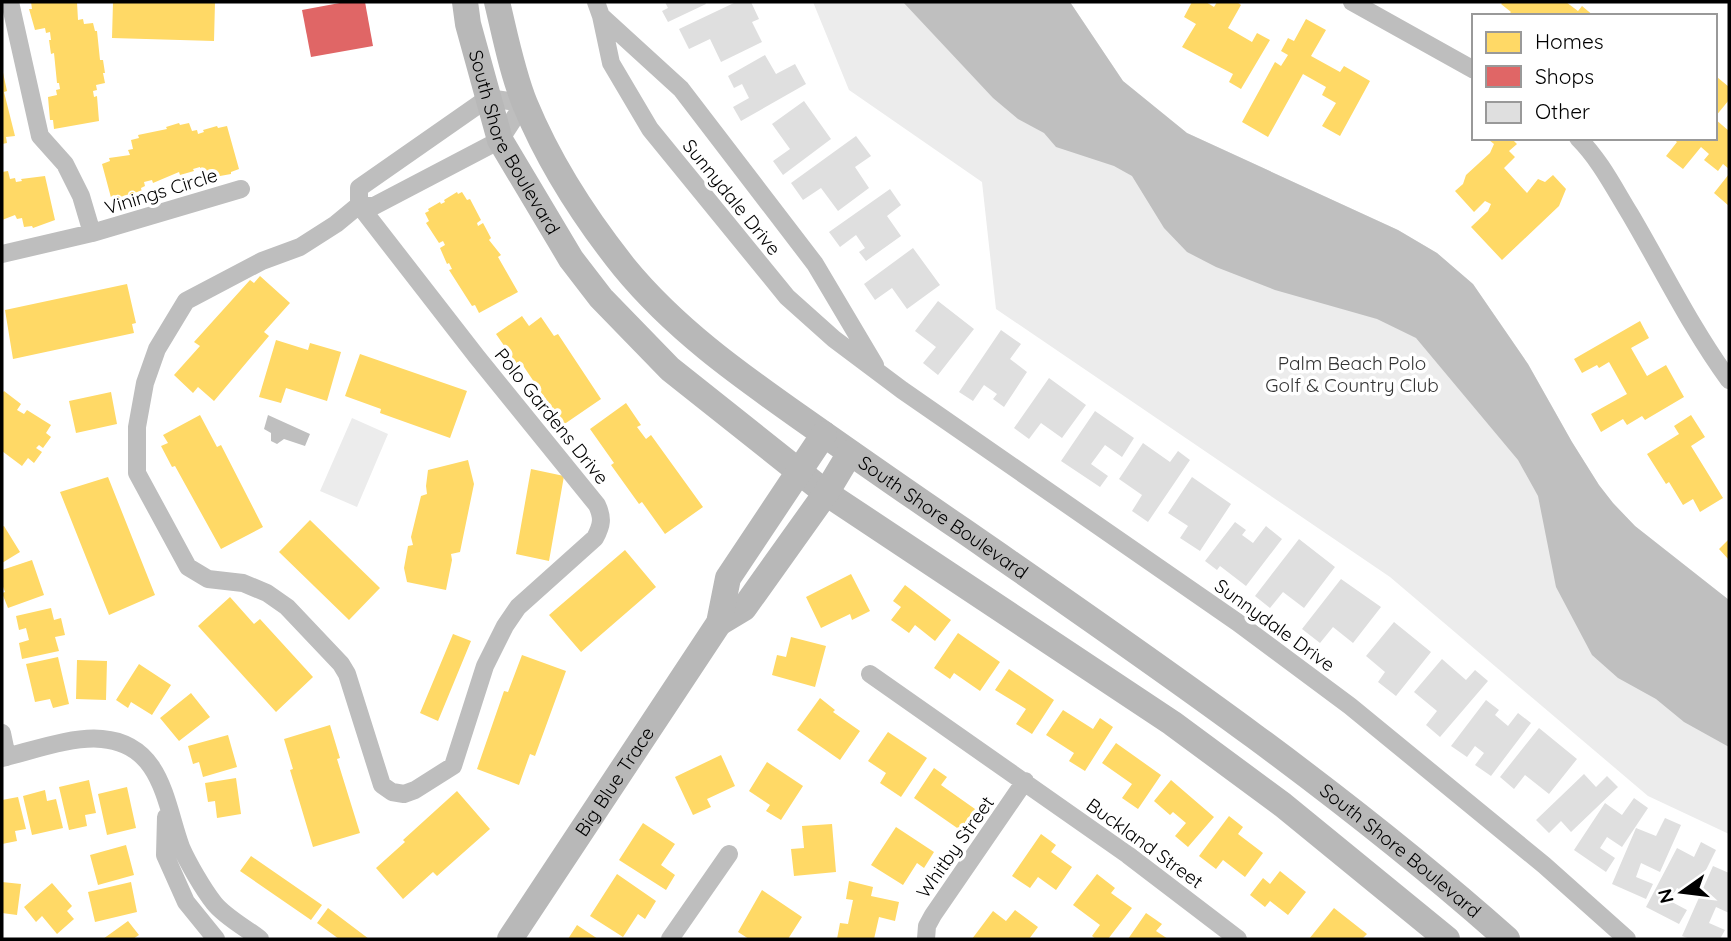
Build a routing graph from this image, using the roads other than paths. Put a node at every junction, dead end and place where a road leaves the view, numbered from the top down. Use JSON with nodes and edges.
{"nodes":[{"id":1,"x":9,"y":2,"type":"edge"},
{"id":2,"x":465,"y":2,"type":"edge"},
{"id":3,"x":496,"y":2,"type":"edge"},
{"id":4,"x":1352,"y":2,"type":"edge"},
{"id":5,"x":599,"y":9,"type":"edge"},
{"id":6,"x":1472,"y":69,"type":"edge"},
{"id":7,"x":488,"y":98,"type":"junction"},
{"id":8,"x":524,"y":103,"type":"junction"},
{"id":9,"x":500,"y":140,"type":"junction"},
{"id":10,"x":1580,"y":140,"type":"edge"},
{"id":11,"x":241,"y":189,"type":"dead end"},
{"id":12,"x":359,"y":205,"type":"junction"},
{"id":13,"x":92,"y":233,"type":"junction"},
{"id":14,"x":2,"y":254,"type":"edge"},
{"id":15,"x":879,"y":371,"type":"junction"},
{"id":16,"x":1729,"y":380,"type":"edge"},
{"id":17,"x":824,"y":434,"type":"junction"},
{"id":18,"x":850,"y":453,"type":"junction"},
{"id":19,"x":800,"y":472,"type":"junction"},
{"id":20,"x":827,"y":493,"type":"junction"},
{"id":21,"x":719,"y":623,"type":"junction"},
{"id":22,"x":870,"y":674,"type":"dead end"},
{"id":23,"x":2,"y":733,"type":"edge"},
{"id":24,"x":5,"y":757,"type":"edge"},
{"id":25,"x":1025,"y":781,"type":"junction"},
{"id":26,"x":167,"y":803,"type":"junction"},
{"id":27,"x":729,"y":853,"type":"dead end"},
{"id":28,"x":216,"y":939,"type":"edge"},
{"id":29,"x":260,"y":939,"type":"edge"},
{"id":30,"x":510,"y":939,"type":"edge"},
{"id":31,"x":670,"y":939,"type":"edge"},
{"id":32,"x":926,"y":939,"type":"edge"},
{"id":33,"x":1238,"y":939,"type":"edge"},
{"id":34,"x":1447,"y":939,"type":"edge"},
{"id":35,"x":1507,"y":939,"type":"edge"},
{"id":36,"x":1628,"y":939,"type":"edge"}],
"edges":[{"from":1,"to":13,"type":"street","name":"Vinings Circle"},
{"from":2,"to":7,"type":"street","name":"South Shore Boulevard"},
{"from":3,"to":8,"type":"street","name":"South Shore Boulevard"},
{"from":4,"to":6,"type":"street"},
{"from":5,"to":15,"type":"street","name":"Sunnydale Drive"},
{"from":5,"to":15,"type":"street","name":"Sunnydale Drive"},
{"from":7,"to":8,"type":"street"},
{"from":7,"to":9,"type":"street","name":"South Shore Boulevard"},
{"from":7,"to":12,"type":"street","name":"Polo Gardens Drive"},
{"from":8,"to":9,"type":"street","name":"Polo Gardens Drive"},
{"from":8,"to":17,"type":"street","name":"South Shore Boulevard"},
{"from":9,"to":12,"type":"street","name":"Polo Gardens Drive"},
{"from":9,"to":19,"type":"street","name":"South Shore Boulevard"},
{"from":10,"to":16,"type":"street"},
{"from":11,"to":13,"type":"street","name":"Vinings Circle"},
{"from":12,"to":12,"type":"street","name":"Polo Gardens Drive"},
{"from":13,"to":14,"type":"street","name":"Vinings Circle"},
{"from":15,"to":36,"type":"street","name":"Sunnydale Drive"},
{"from":17,"to":18,"type":"street","name":"South Shore Boulevard"},
{"from":17,"to":19,"type":"street","name":"Big Blue Trace"},
{"from":18,"to":20,"type":"street","name":"Big Blue Trace"},
{"from":18,"to":35,"type":"street","name":"South Shore Boulevard"},
{"from":19,"to":20,"type":"street","name":"South Shore Boulevard"},
{"from":19,"to":21,"type":"street","name":"Big Blue Trace"},
{"from":20,"to":21,"type":"street","name":"Big Blue Trace"},
{"from":20,"to":34,"type":"street","name":"South Shore Boulevard"},
{"from":21,"to":30,"type":"street","name":"Big Blue Trace"},
{"from":22,"to":25,"type":"street","name":"Buckland Street"},
{"from":23,"to":24,"type":"street"},
{"from":24,"to":26,"type":"street"},
{"from":25,"to":32,"type":"street","name":"Whitby Street"},
{"from":25,"to":33,"type":"street","name":"Buckland Street"},
{"from":26,"to":28,"type":"street"},
{"from":26,"to":29,"type":"street"},
{"from":27,"to":31,"type":"street"}]}
